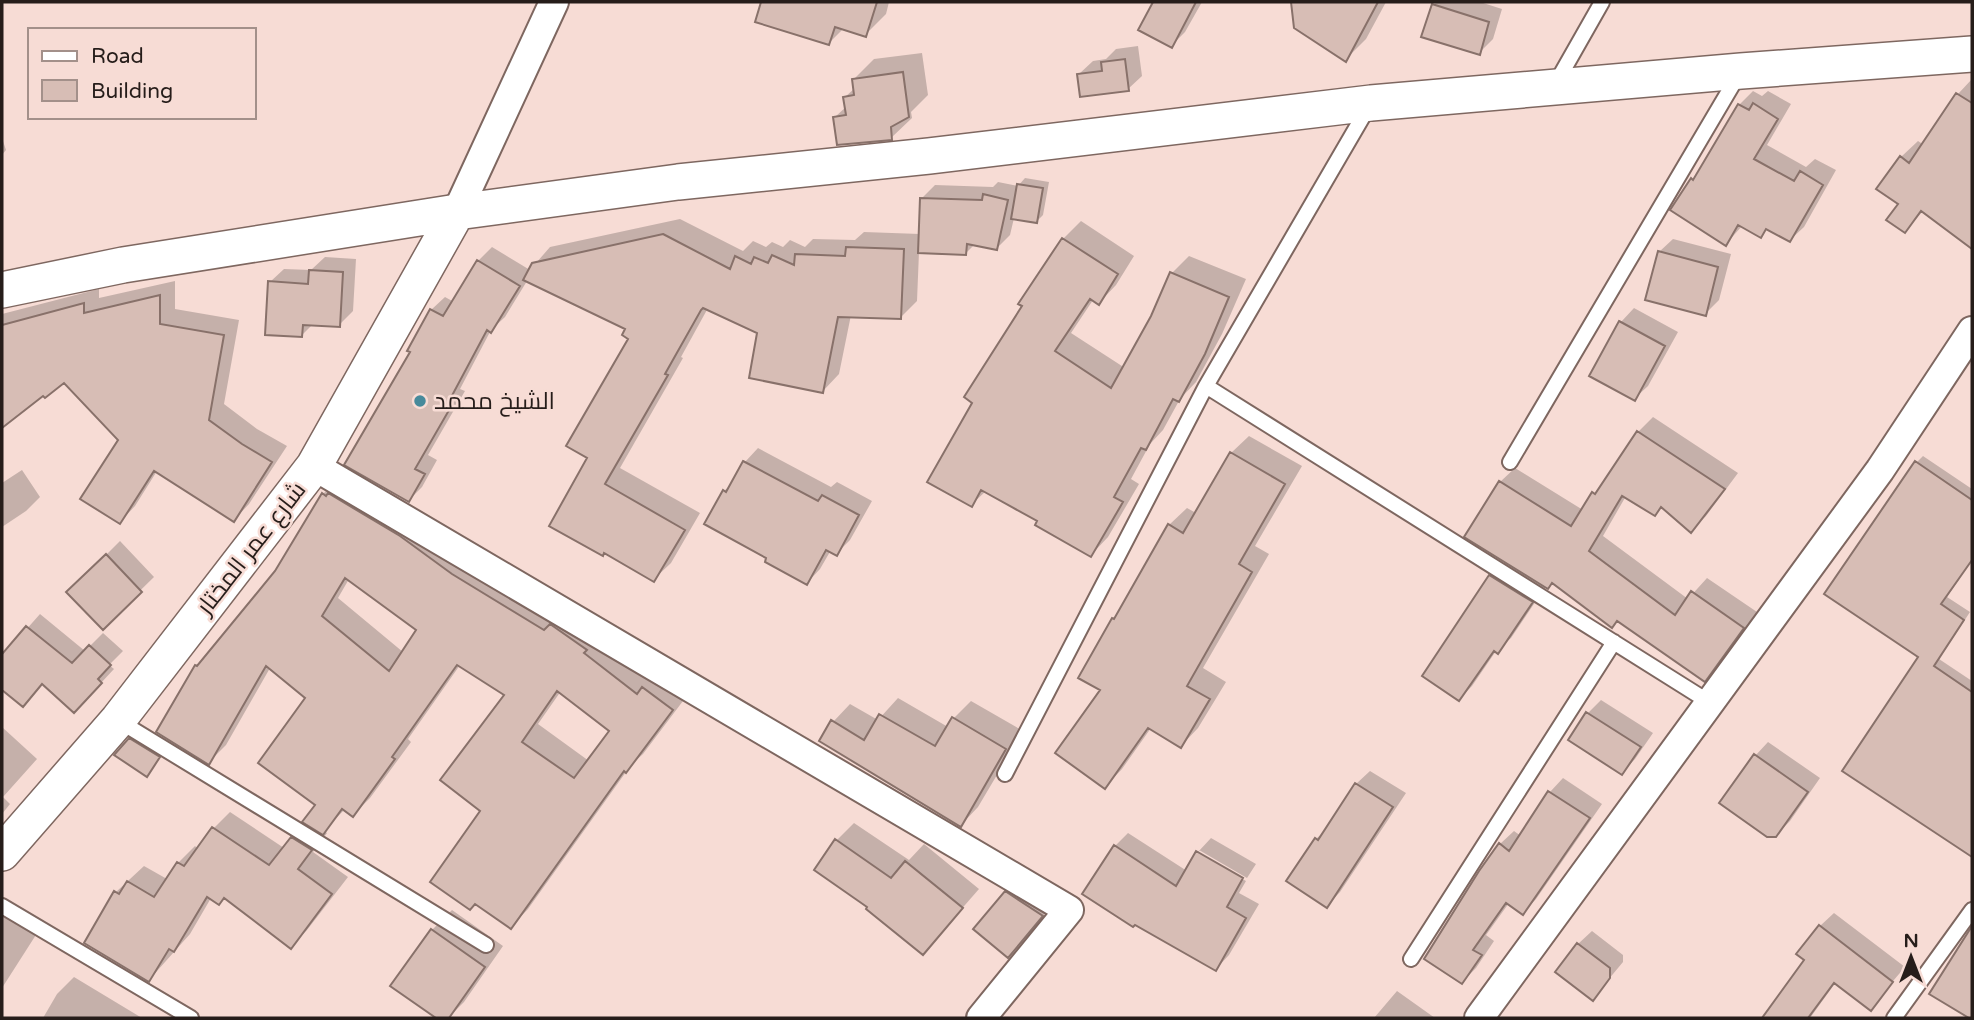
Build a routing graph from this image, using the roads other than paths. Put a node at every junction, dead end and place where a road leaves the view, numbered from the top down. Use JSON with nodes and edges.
{"nodes":[{"id":1,"x":554,"y":2,"type":"edge"},
{"id":2,"x":1602,"y":2,"type":"edge"},
{"id":3,"x":1972,"y":54,"type":"edge"},
{"id":4,"x":1741,"y":71,"type":"junction"},
{"id":5,"x":1553,"y":88,"type":"junction"},
{"id":6,"x":1371,"y":103,"type":"junction"},
{"id":7,"x":457,"y":212,"type":"junction"},
{"id":8,"x":2,"y":290,"type":"edge"},
{"id":9,"x":1972,"y":331,"type":"edge"},
{"id":10,"x":1206,"y":386,"type":"junction"},
{"id":11,"x":1510,"y":462,"type":"dead end"},
{"id":12,"x":314,"y":466,"type":"junction"},
{"id":13,"x":1614,"y":642,"type":"junction"},
{"id":14,"x":1709,"y":702,"type":"junction"},
{"id":15,"x":118,"y":720,"type":"junction"},
{"id":16,"x":1005,"y":774,"type":"dead end"},
{"id":17,"x":2,"y":853,"type":"edge"},
{"id":18,"x":2,"y":906,"type":"edge"},
{"id":19,"x":1972,"y":910,"type":"edge"},
{"id":20,"x":486,"y":945,"type":"dead end"},
{"id":21,"x":1411,"y":959,"type":"dead end"},
{"id":22,"x":191,"y":1018,"type":"edge"},
{"id":23,"x":981,"y":1018,"type":"edge"},
{"id":24,"x":1479,"y":1018,"type":"edge"},
{"id":25,"x":1894,"y":1018,"type":"edge"}],
"edges":[{"from":1,"to":7,"type":"street"},
{"from":2,"to":5,"type":"lane"},
{"from":3,"to":4,"type":"street"},
{"from":4,"to":5,"type":"street"},
{"from":4,"to":11,"type":"lane"},
{"from":5,"to":6,"type":"street"},
{"from":6,"to":7,"type":"street"},
{"from":6,"to":10,"type":"lane"},
{"from":7,"to":8,"type":"street"},
{"from":7,"to":12,"type":"street","name":"شارع عمر المختار"},
{"from":9,"to":14,"type":"street"},
{"from":10,"to":13,"type":"lane"},
{"from":10,"to":16,"type":"lane"},
{"from":12,"to":15,"type":"street","name":"شارع عمر المختار"},
{"from":12,"to":23,"type":"street"},
{"from":13,"to":14,"type":"lane"},
{"from":13,"to":21,"type":"lane"},
{"from":14,"to":24,"type":"street"},
{"from":15,"to":17,"type":"street","name":"شارع عمر المختار"},
{"from":15,"to":20,"type":"lane"},
{"from":18,"to":22,"type":"lane"},
{"from":19,"to":25,"type":"lane"}]}
